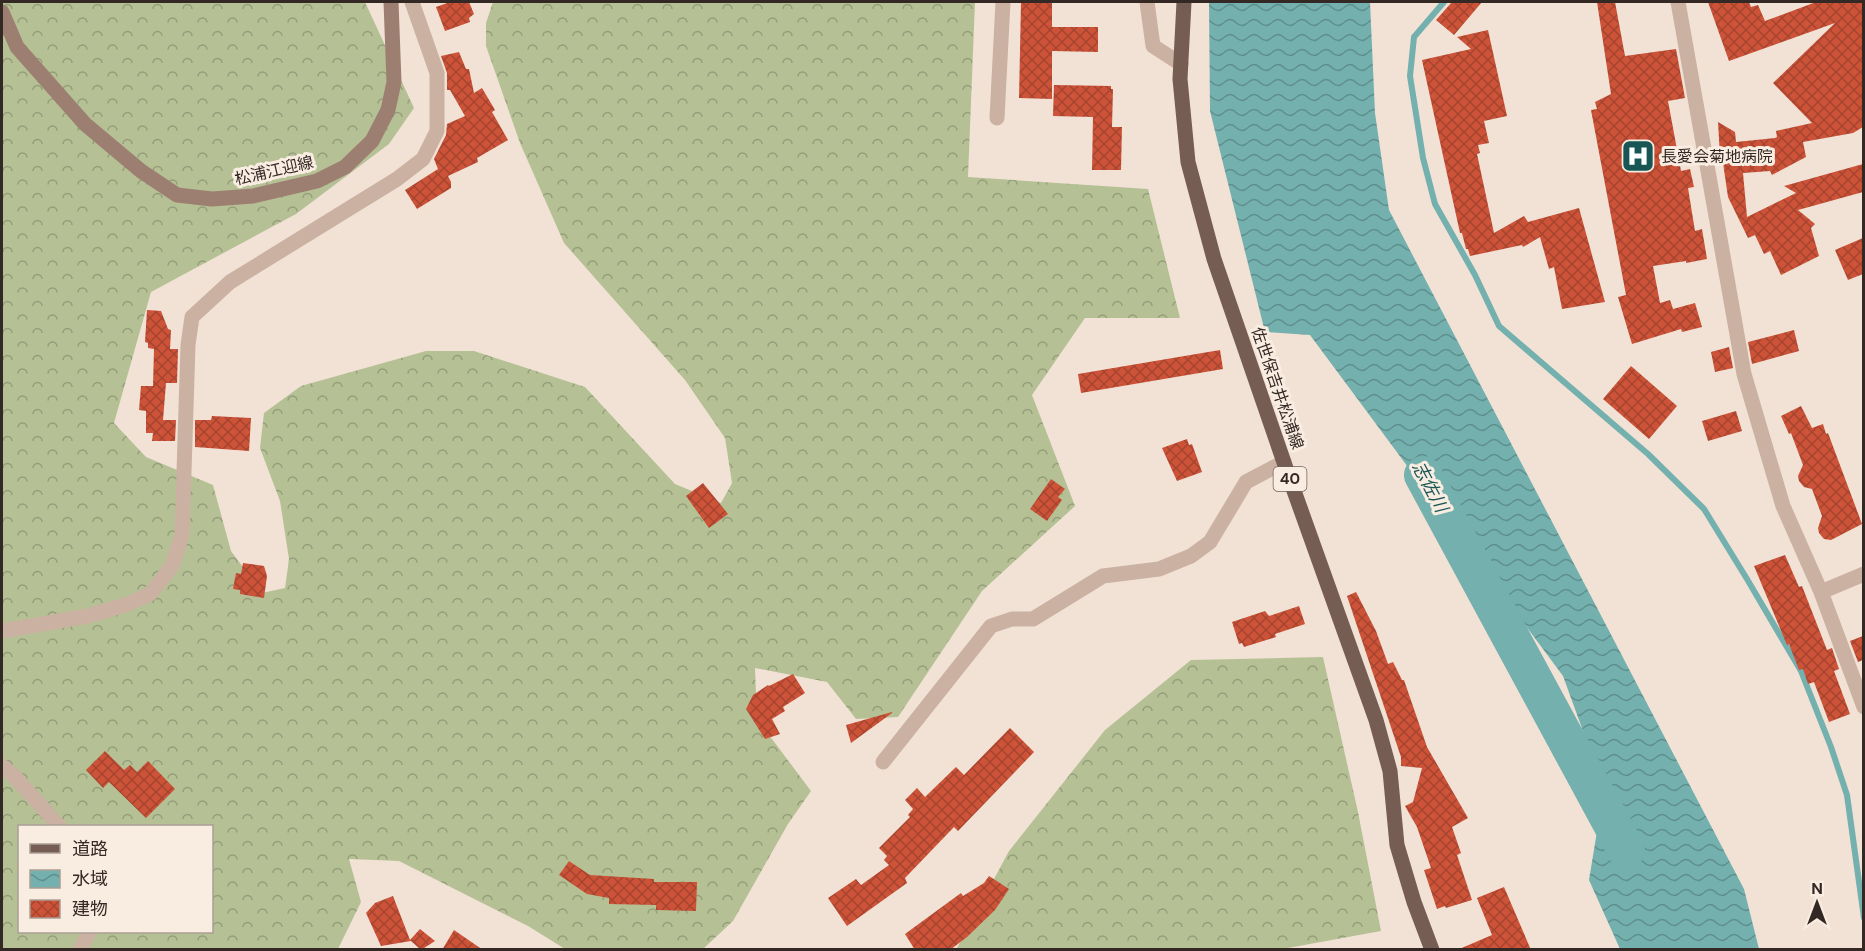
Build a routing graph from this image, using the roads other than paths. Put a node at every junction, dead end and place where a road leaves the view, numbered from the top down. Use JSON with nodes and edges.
{"nodes":[{"id":1,"x":391,"y":2,"type":"edge"},
{"id":2,"x":412,"y":2,"type":"edge"},
{"id":3,"x":1003,"y":2,"type":"edge"},
{"id":4,"x":1147,"y":2,"type":"edge"},
{"id":5,"x":1184,"y":2,"type":"edge"},
{"id":6,"x":1678,"y":2,"type":"edge"},
{"id":7,"x":2,"y":12,"type":"edge"},
{"id":8,"x":1181,"y":64,"type":"junction"},
{"id":9,"x":997,"y":118,"type":"dead end"},
{"id":10,"x":1284,"y":462,"type":"junction"},
{"id":11,"x":1863,"y":574,"type":"edge"},
{"id":12,"x":1821,"y":592,"type":"junction"},
{"id":13,"x":2,"y":631,"type":"edge"},
{"id":14,"x":1863,"y":707,"type":"edge"},
{"id":15,"x":883,"y":762,"type":"dead end"},
{"id":16,"x":2,"y":766,"type":"edge"},
{"id":17,"x":58,"y":825,"type":"edge"},
{"id":18,"x":88,"y":933,"type":"edge"},
{"id":19,"x":80,"y":950,"type":"edge"},
{"id":20,"x":1432,"y":950,"type":"edge"}],
"edges":[{"from":1,"to":7,"type":"main road","name":"松浦江迎線"},
{"from":2,"to":13,"type":"street"},
{"from":3,"to":9,"type":"street"},
{"from":4,"to":8,"type":"street"},
{"from":5,"to":8,"type":"main road","name":"佐世保吉井松浦線","number":"40"},
{"from":6,"to":12,"type":"street"},
{"from":8,"to":10,"type":"main road","name":"佐世保吉井松浦線","number":"40"},
{"from":10,"to":15,"type":"street"},
{"from":10,"to":20,"type":"main road","name":"佐世保吉井松浦線","number":"40"},
{"from":11,"to":12,"type":"street"},
{"from":12,"to":14,"type":"street"},
{"from":16,"to":17,"type":"street"},
{"from":18,"to":19,"type":"street"}]}
